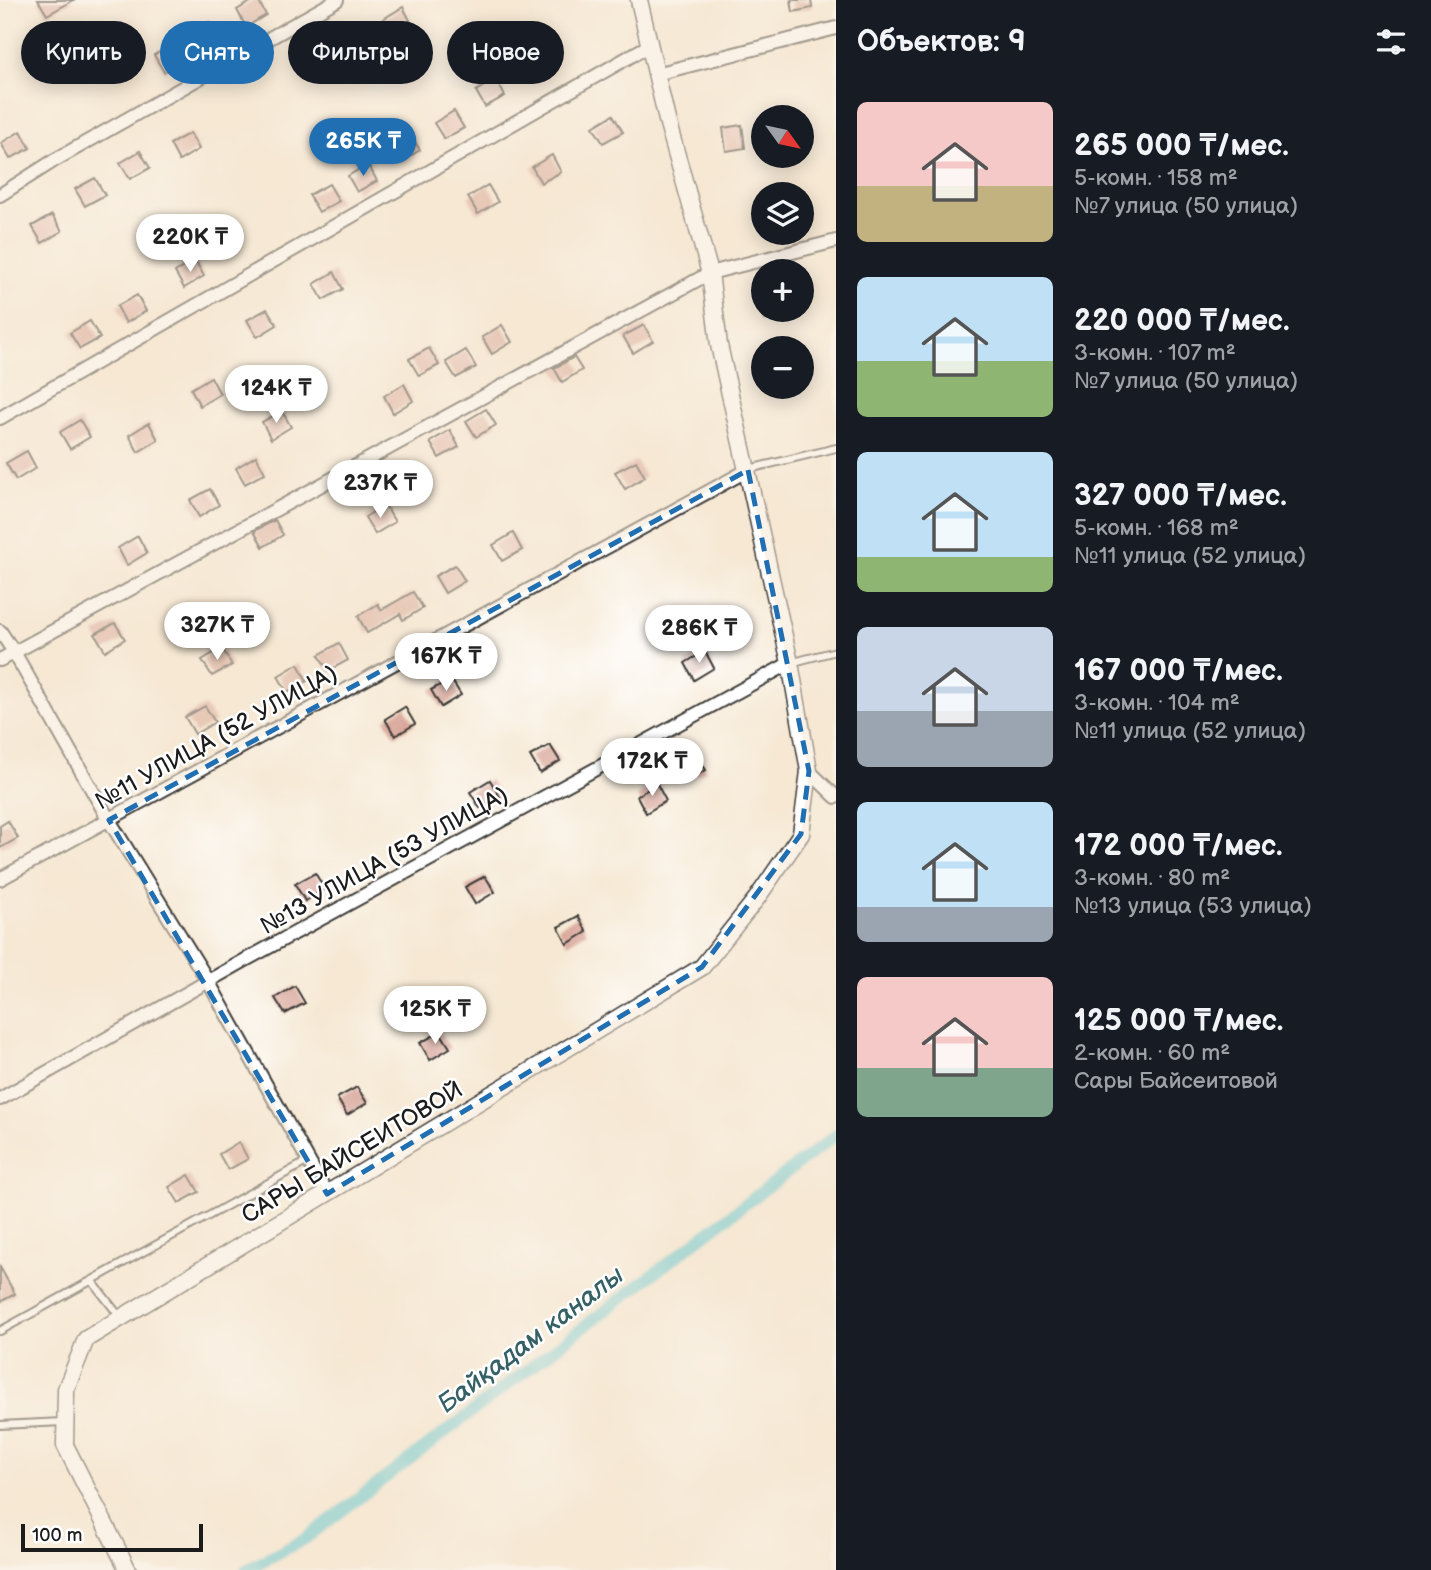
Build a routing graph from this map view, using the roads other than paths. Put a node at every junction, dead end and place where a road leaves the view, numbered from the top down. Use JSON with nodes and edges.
{"nodes":[{"id":1,"x":337,"y":0,"type":"edge"},
{"id":2,"x":639,"y":0,"type":"edge"},
{"id":3,"x":836,"y":28,"type":"edge"},
{"id":4,"x":650,"y":45,"type":"junction"},
{"id":5,"x":656,"y":74,"type":"junction"},
{"id":6,"x":0,"y":195,"type":"edge"},
{"id":7,"x":836,"y":241,"type":"edge"},
{"id":8,"x":710,"y":272,"type":"junction"},
{"id":9,"x":0,"y":418,"type":"edge"},
{"id":10,"x":836,"y":448,"type":"edge"},
{"id":11,"x":748,"y":470,"type":"junction"},
{"id":12,"x":0,"y":631,"type":"edge"},
{"id":13,"x":836,"y":651,"type":"edge"},
{"id":14,"x":14,"y":652,"type":"junction"},
{"id":15,"x":0,"y":660,"type":"edge"},
{"id":16,"x":790,"y":663,"type":"junction"},
{"id":17,"x":809,"y":771,"type":"junction"},
{"id":18,"x":836,"y":797,"type":"edge"},
{"id":19,"x":108,"y":820,"type":"junction"},
{"id":20,"x":0,"y":879,"type":"edge"},
{"id":21,"x":208,"y":981,"type":"junction"},
{"id":22,"x":0,"y":1099,"type":"edge"},
{"id":23,"x":308,"y":1161,"type":"junction"},
{"id":24,"x":327,"y":1194,"type":"junction"},
{"id":25,"x":92,"y":1281,"type":"junction"},
{"id":26,"x":121,"y":1318,"type":"junction"},
{"id":27,"x":0,"y":1331,"type":"edge"},
{"id":28,"x":65,"y":1422,"type":"junction"},
{"id":29,"x":0,"y":1425,"type":"edge"},
{"id":30,"x":128,"y":1570,"type":"edge"}],
"edges":[{"from":1,"to":6,"type":"street"},
{"from":2,"to":4,"type":"street","name":"САРЫ БАЙСЕИТОВОЙ"},
{"from":3,"to":5,"type":"street"},
{"from":4,"to":5,"type":"street","name":"САРЫ БАЙСЕИТОВОЙ"},
{"from":4,"to":9,"type":"street"},
{"from":5,"to":8,"type":"street","name":"САРЫ БАЙСЕИТОВОЙ"},
{"from":7,"to":8,"type":"street"},
{"from":8,"to":11,"type":"street","name":"САРЫ БАЙСЕИТОВОЙ"},
{"from":8,"to":14,"type":"street"},
{"from":10,"to":11,"type":"lane"},
{"from":11,"to":16,"type":"street","name":"САРЫ БАЙСЕИТОВОЙ"},
{"from":11,"to":19,"type":"street","name":"№11 УЛИЦА (52 УЛИЦА)"},
{"from":12,"to":14,"type":"street"},
{"from":13,"to":16,"type":"lane"},
{"from":14,"to":15,"type":"street"},
{"from":14,"to":19,"type":"street"},
{"from":16,"to":17,"type":"street","name":"САРЫ БАЙСЕИТОВОЙ"},
{"from":16,"to":21,"type":"street","name":"№13 УЛИЦА (53 УЛИЦА)"},
{"from":17,"to":18,"type":"street"},
{"from":17,"to":24,"type":"street","name":"САРЫ БАЙСЕИТОВОЙ"},
{"from":19,"to":20,"type":"street","name":"№11 УЛИЦА (52 УЛИЦА)"},
{"from":19,"to":21,"type":"street"},
{"from":21,"to":22,"type":"street","name":"№13 УЛИЦА (53 УЛИЦА)"},
{"from":21,"to":23,"type":"street"},
{"from":23,"to":24,"type":"street"},
{"from":23,"to":25,"type":"lane"},
{"from":24,"to":26,"type":"street","name":"САРЫ БАЙСЕИТОВОЙ"},
{"from":25,"to":26,"type":"lane"},
{"from":25,"to":27,"type":"lane"},
{"from":26,"to":28,"type":"street","name":"САРЫ БАЙСЕИТОВОЙ"},
{"from":28,"to":29,"type":"lane"},
{"from":28,"to":30,"type":"street","name":"САРЫ БАЙСЕИТОВОЙ"}]}
